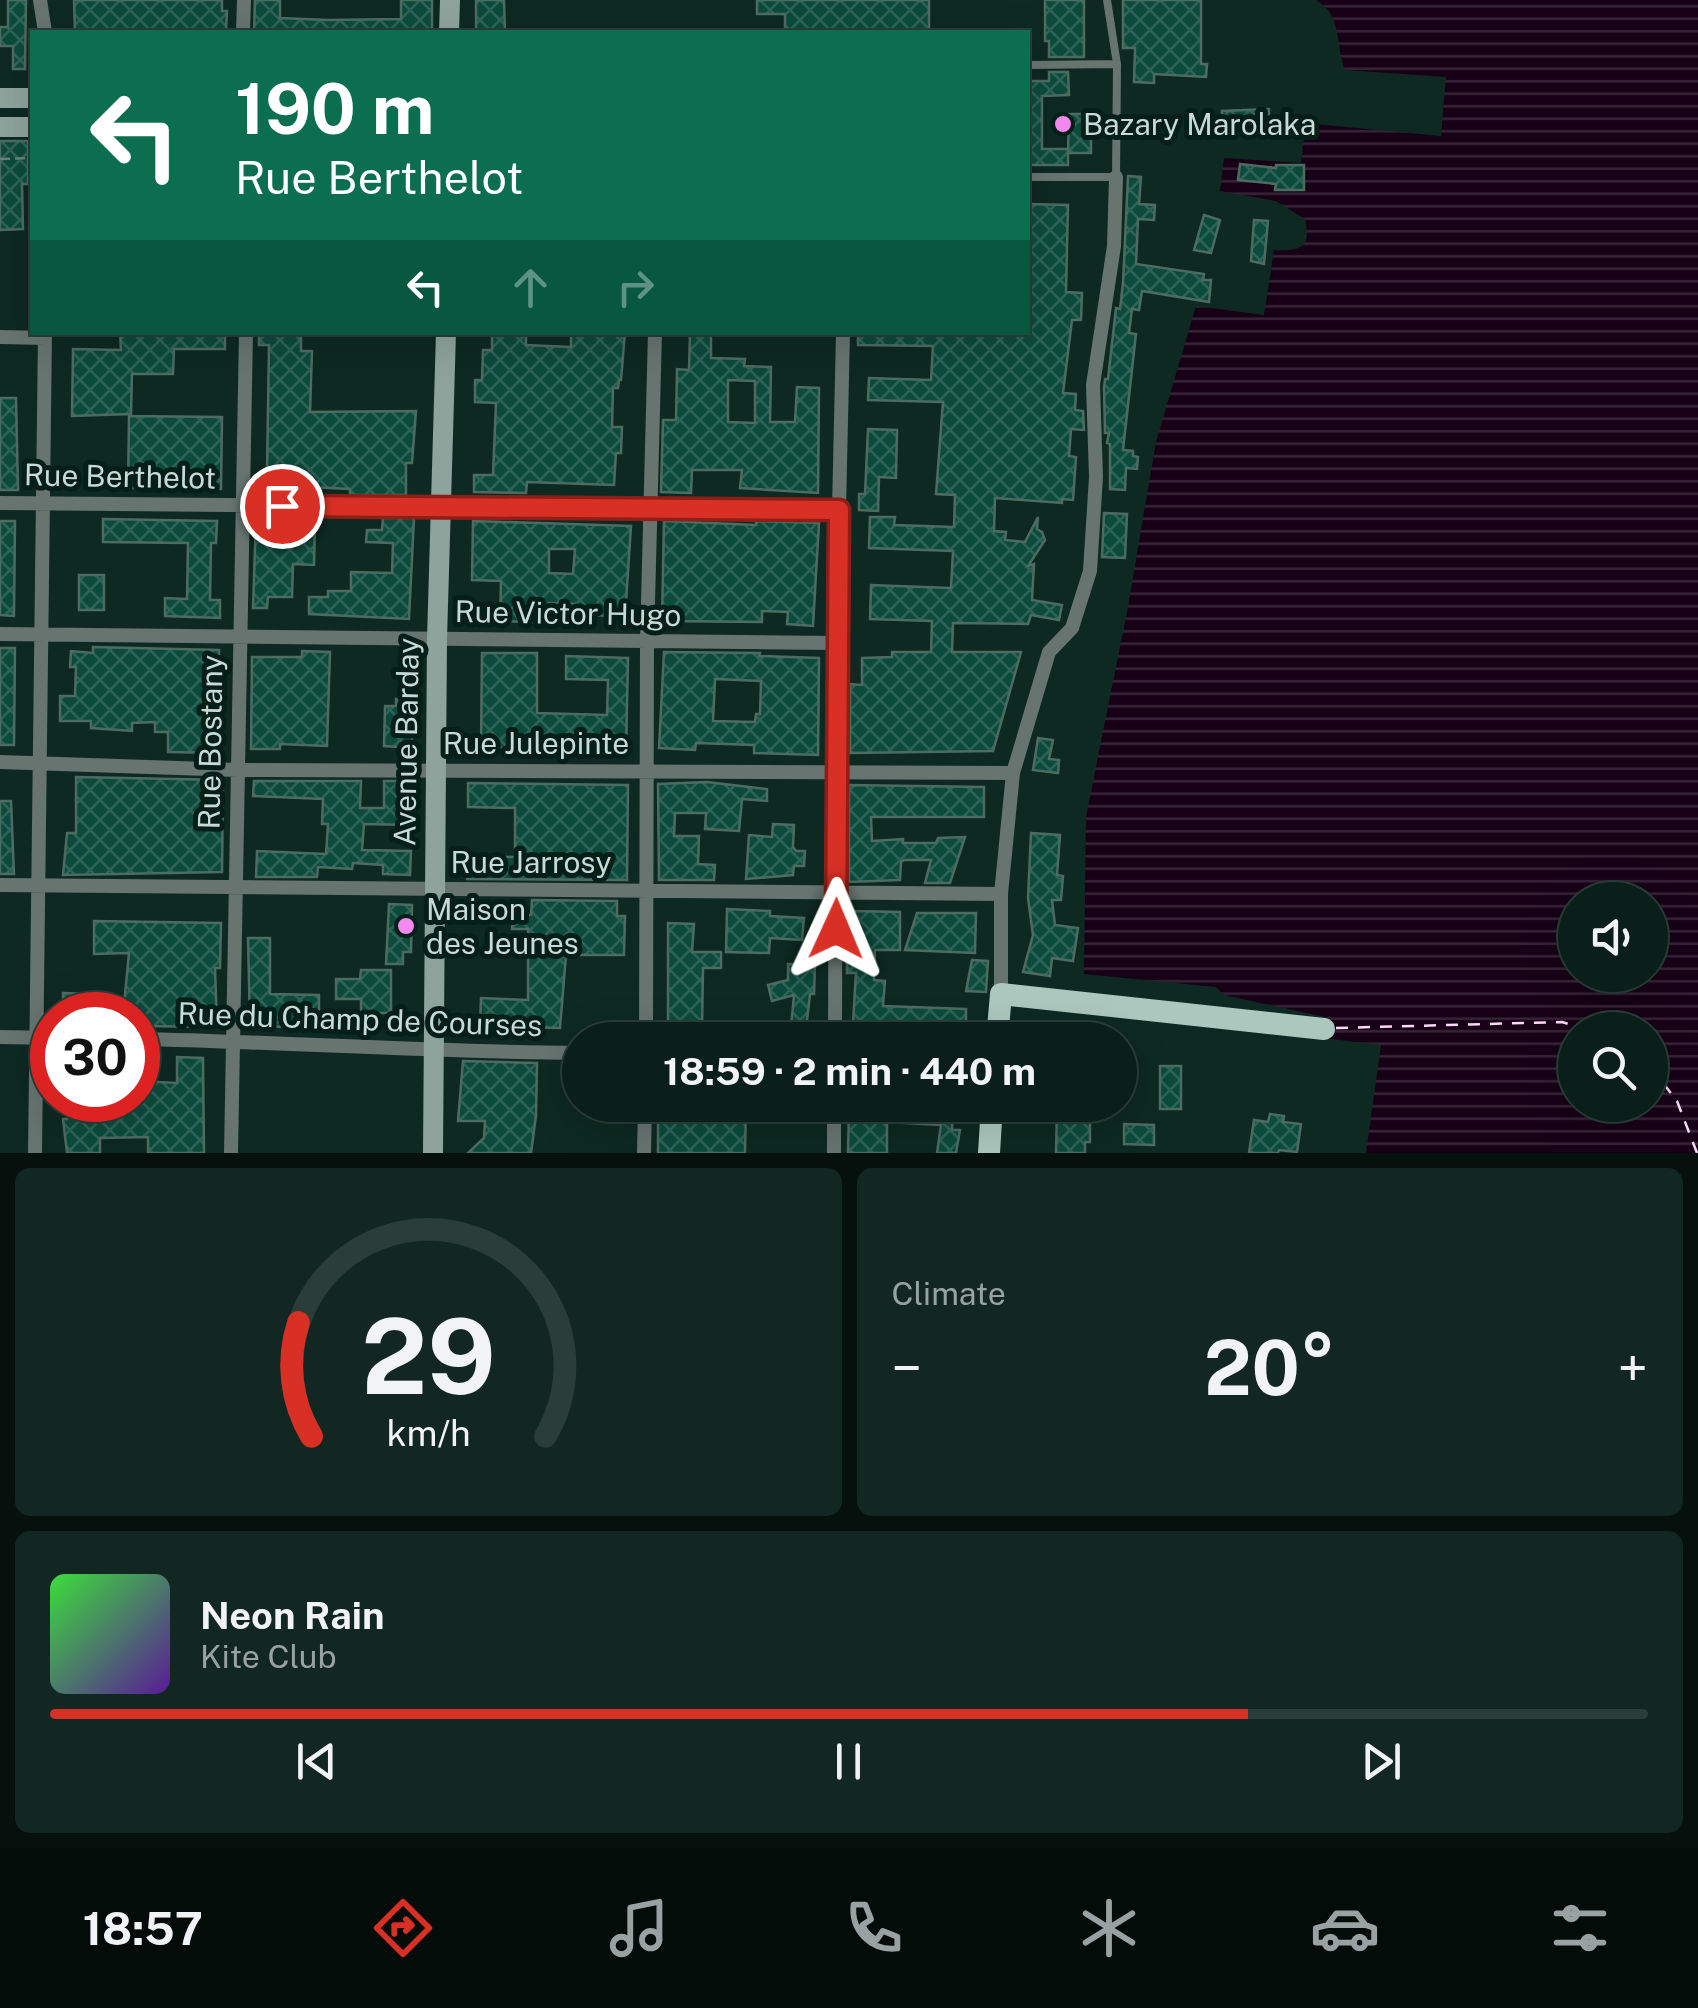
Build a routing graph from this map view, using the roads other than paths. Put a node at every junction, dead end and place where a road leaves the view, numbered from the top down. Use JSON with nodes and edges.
{"nodes":[{"id":1,"x":40,"y":0,"type":"edge"},
{"id":2,"x":244,"y":0,"type":"edge"},
{"id":3,"x":450,"y":0,"type":"edge"},
{"id":4,"x":1106,"y":0,"type":"edge"},
{"id":5,"x":45,"y":30,"type":"edge"},
{"id":6,"x":243,"y":30,"type":"edge"},
{"id":7,"x":449,"y":30,"type":"edge"},
{"id":8,"x":1030,"y":64,"type":"edge"},
{"id":9,"x":1118,"y":64,"type":"junction"},
{"id":10,"x":0,"y":98,"type":"edge"},
{"id":11,"x":30,"y":98,"type":"edge"},
{"id":12,"x":0,"y":127,"type":"edge"},
{"id":13,"x":30,"y":127,"type":"edge"},
{"id":14,"x":1116,"y":177,"type":"junction"},
{"id":15,"x":1030,"y":178,"type":"edge"},
{"id":16,"x":45,"y":335,"type":"edge"},
{"id":17,"x":246,"y":335,"type":"edge"},
{"id":18,"x":446,"y":335,"type":"edge"},
{"id":19,"x":655,"y":335,"type":"edge"},
{"id":20,"x":843,"y":335,"type":"edge"},
{"id":21,"x":0,"y":337,"type":"edge"},
{"id":22,"x":0,"y":503,"type":"edge"},
{"id":23,"x":43,"y":503,"type":"junction"},
{"id":24,"x":242,"y":505,"type":"junction"},
{"id":25,"x":442,"y":507,"type":"junction"},
{"id":26,"x":652,"y":509,"type":"junction"},
{"id":27,"x":839,"y":510,"type":"junction"},
{"id":28,"x":0,"y":634,"type":"edge"},
{"id":29,"x":42,"y":634,"type":"junction"},
{"id":30,"x":240,"y":636,"type":"junction"},
{"id":31,"x":437,"y":639,"type":"junction"},
{"id":32,"x":647,"y":641,"type":"junction"},
{"id":33,"x":836,"y":643,"type":"junction"},
{"id":34,"x":0,"y":762,"type":"edge"},
{"id":35,"x":40,"y":763,"type":"junction"},
{"id":36,"x":237,"y":770,"type":"junction"},
{"id":37,"x":437,"y":770,"type":"junction"},
{"id":38,"x":648,"y":772,"type":"junction"},
{"id":39,"x":838,"y":772,"type":"junction"},
{"id":40,"x":1012,"y":773,"type":"junction"},
{"id":41,"x":0,"y":885,"type":"edge"},
{"id":42,"x":38,"y":886,"type":"junction"},
{"id":43,"x":236,"y":887,"type":"junction"},
{"id":44,"x":435,"y":889,"type":"junction"},
{"id":45,"x":647,"y":890,"type":"junction"},
{"id":46,"x":836,"y":892,"type":"junction"},
{"id":47,"x":1001,"y":894,"type":"junction"},
{"id":48,"x":37,"y":992,"type":"edge"},
{"id":49,"x":1001,"y":994,"type":"junction"},
{"id":50,"x":646,"y":1022,"type":"edge"},
{"id":51,"x":835,"y":1022,"type":"edge"},
{"id":52,"x":999,"y":1022,"type":"edge"},
{"id":53,"x":1324,"y":1029,"type":"dead end"},
{"id":54,"x":0,"y":1037,"type":"edge"},
{"id":55,"x":30,"y":1037,"type":"edge"},
{"id":56,"x":160,"y":1039,"type":"edge"},
{"id":57,"x":233,"y":1041,"type":"junction"},
{"id":58,"x":432,"y":1052,"type":"junction"},
{"id":59,"x":562,"y":1053,"type":"edge"},
{"id":60,"x":35,"y":1122,"type":"edge"},
{"id":61,"x":645,"y":1122,"type":"edge"},
{"id":62,"x":834,"y":1122,"type":"edge"},
{"id":63,"x":991,"y":1122,"type":"edge"},
{"id":64,"x":35,"y":1153,"type":"edge"},
{"id":65,"x":231,"y":1153,"type":"edge"},
{"id":66,"x":433,"y":1153,"type":"edge"},
{"id":67,"x":644,"y":1153,"type":"edge"},
{"id":68,"x":834,"y":1153,"type":"edge"},
{"id":69,"x":989,"y":1153,"type":"edge"}],
"edges":[{"from":1,"to":5,"type":"street"},
{"from":2,"to":6,"type":"street"},
{"from":3,"to":7,"type":"main road"},
{"from":4,"to":9,"type":"lane"},
{"from":8,"to":9,"type":"lane"},
{"from":9,"to":14,"type":"lane"},
{"from":10,"to":11,"type":"main road"},
{"from":12,"to":13,"type":"main road"},
{"from":14,"to":15,"type":"lane"},
{"from":14,"to":40,"type":"street"},
{"from":16,"to":21,"type":"street"},
{"from":16,"to":23,"type":"street"},
{"from":17,"to":24,"type":"street","name":"Rue Bostany"},
{"from":18,"to":25,"type":"main road","name":"Avenue Barday"},
{"from":19,"to":26,"type":"street"},
{"from":20,"to":27,"type":"street"},
{"from":22,"to":23,"type":"street","name":"Rue Berthelot"},
{"from":23,"to":24,"type":"street","name":"Rue Berthelot"},
{"from":23,"to":29,"type":"street"},
{"from":24,"to":25,"type":"street","name":"Rue Berthelot"},
{"from":24,"to":30,"type":"street","name":"Rue Bostany"},
{"from":25,"to":26,"type":"street","name":"Rue Berthelot"},
{"from":25,"to":31,"type":"main road","name":"Avenue Barday"},
{"from":26,"to":27,"type":"street","name":"Rue Berthelot"},
{"from":26,"to":32,"type":"street"},
{"from":27,"to":33,"type":"street"},
{"from":28,"to":29,"type":"street","name":"Rue Victor Hugo"},
{"from":29,"to":30,"type":"street","name":"Rue Victor Hugo"},
{"from":29,"to":35,"type":"street"},
{"from":30,"to":31,"type":"street","name":"Rue Victor Hugo"},
{"from":30,"to":36,"type":"street","name":"Rue Bostany"},
{"from":31,"to":32,"type":"street","name":"Rue Victor Hugo"},
{"from":31,"to":37,"type":"main road","name":"Avenue Barday"},
{"from":32,"to":33,"type":"street","name":"Rue Victor Hugo"},
{"from":32,"to":38,"type":"street"},
{"from":33,"to":39,"type":"street"},
{"from":34,"to":35,"type":"street","name":"Rue Julepinte"},
{"from":35,"to":36,"type":"street","name":"Rue Julepinte"},
{"from":35,"to":42,"type":"street"},
{"from":36,"to":37,"type":"street","name":"Rue Julepinte"},
{"from":36,"to":43,"type":"street","name":"Rue Bostany"},
{"from":37,"to":38,"type":"street","name":"Rue Julepinte"},
{"from":37,"to":44,"type":"main road","name":"Avenue Barday"},
{"from":38,"to":39,"type":"street","name":"Rue Julepinte"},
{"from":38,"to":45,"type":"street"},
{"from":39,"to":40,"type":"street","name":"Rue Julepinte"},
{"from":39,"to":46,"type":"street"},
{"from":40,"to":47,"type":"street"},
{"from":41,"to":42,"type":"street","name":"Rue Jarrosy"},
{"from":42,"to":43,"type":"street","name":"Rue Jarrosy"},
{"from":42,"to":48,"type":"street"},
{"from":43,"to":44,"type":"street","name":"Rue Jarrosy"},
{"from":43,"to":57,"type":"street","name":"Rue Bostany"},
{"from":44,"to":45,"type":"street","name":"Rue Jarrosy"},
{"from":44,"to":58,"type":"main road","name":"Avenue Barday"},
{"from":45,"to":46,"type":"street","name":"Rue Jarrosy"},
{"from":45,"to":50,"type":"street"},
{"from":46,"to":47,"type":"street","name":"Rue Jarrosy"},
{"from":46,"to":51,"type":"street"},
{"from":47,"to":49,"type":"street"},
{"from":49,"to":52,"type":"main road"},
{"from":49,"to":53,"type":"main road"},
{"from":54,"to":55,"type":"street"},
{"from":56,"to":57,"type":"street","name":"Rue du Champ de Courses"},
{"from":57,"to":58,"type":"street","name":"Rue du Champ de Courses"},
{"from":57,"to":65,"type":"street","name":"Rue Bostany"},
{"from":58,"to":59,"type":"street","name":"Rue du Champ de Courses"},
{"from":58,"to":66,"type":"main road","name":"Avenue Barday"},
{"from":60,"to":64,"type":"street"},
{"from":61,"to":67,"type":"street"},
{"from":62,"to":68,"type":"street"},
{"from":63,"to":69,"type":"main road"}]}
